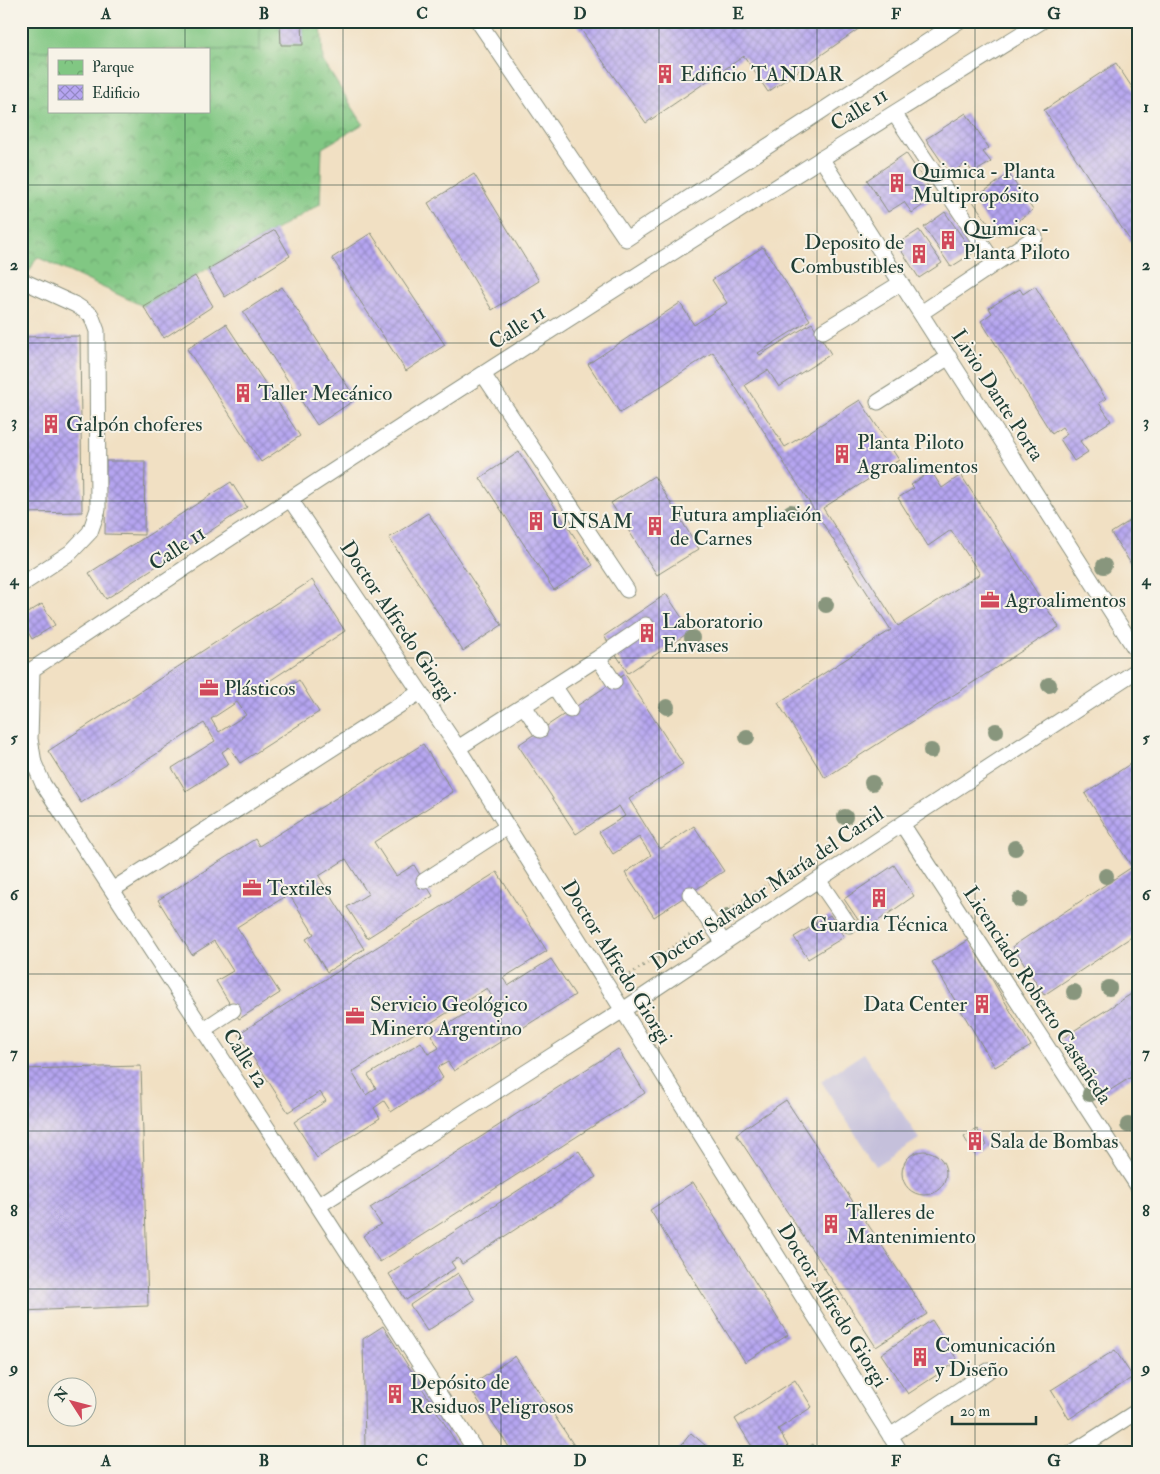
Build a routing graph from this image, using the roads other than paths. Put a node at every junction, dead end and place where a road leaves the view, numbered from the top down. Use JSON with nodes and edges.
{"nodes":[{"id":1,"x":478,"y":21,"type":"edge"},
{"id":2,"x":959,"y":21,"type":"edge"},
{"id":3,"x":1042,"y":21,"type":"edge"},
{"id":4,"x":894,"y":113,"type":"junction"},
{"id":5,"x":821,"y":158,"type":"junction"},
{"id":6,"x":1035,"y":237,"type":"dead end"},
{"id":7,"x":995,"y":264,"type":"junction"},
{"id":8,"x":21,"y":280,"type":"edge"},
{"id":9,"x":901,"y":283,"type":"junction"},
{"id":10,"x":920,"y":314,"type":"junction"},
{"id":11,"x":823,"y":331,"type":"dead end"},
{"id":12,"x":949,"y":357,"type":"junction"},
{"id":13,"x":483,"y":374,"type":"junction"},
{"id":14,"x":878,"y":402,"type":"dead end"},
{"id":15,"x":290,"y":499,"type":"junction"},
{"id":16,"x":21,"y":585,"type":"edge"},
{"id":17,"x":627,"y":590,"type":"dead end"},
{"id":18,"x":646,"y":625,"type":"dead end"},
{"id":19,"x":1139,"y":655,"type":"edge"},
{"id":20,"x":598,"y":658,"type":"junction"},
{"id":21,"x":1139,"y":669,"type":"edge"},
{"id":22,"x":27,"y":674,"type":"edge"},
{"id":23,"x":614,"y":682,"type":"dead end"},
{"id":24,"x":554,"y":686,"type":"junction"},
{"id":25,"x":420,"y":692,"type":"junction"},
{"id":26,"x":524,"y":706,"type":"junction"},
{"id":27,"x":570,"y":710,"type":"dead end"},
{"id":28,"x":540,"y":730,"type":"dead end"},
{"id":29,"x":458,"y":748,"type":"junction"},
{"id":30,"x":902,"y":824,"type":"junction"},
{"id":31,"x":507,"y":827,"type":"junction"},
{"id":32,"x":818,"y":880,"type":"junction"},
{"id":33,"x":424,"y":881,"type":"dead end"},
{"id":34,"x":112,"y":890,"type":"junction"},
{"id":35,"x":690,"y":894,"type":"dead end"},
{"id":36,"x":849,"y":925,"type":"dead end"},
{"id":37,"x":724,"y":943,"type":"junction"},
{"id":38,"x":234,"y":1010,"type":"dead end"},
{"id":39,"x":623,"y":1010,"type":"junction"},
{"id":40,"x":203,"y":1030,"type":"junction"},
{"id":41,"x":1139,"y":1188,"type":"edge"},
{"id":42,"x":318,"y":1206,"type":"junction"},
{"id":43,"x":988,"y":1371,"type":"dead end"},
{"id":44,"x":1139,"y":1410,"type":"edge"},
{"id":45,"x":890,"y":1436,"type":"junction"},
{"id":46,"x":477,"y":1453,"type":"edge"},
{"id":47,"x":901,"y":1453,"type":"edge"},
{"id":48,"x":1072,"y":1453,"type":"edge"}],
"edges":[{"from":1,"to":2,"type":"lane"},
{"from":3,"to":4,"type":"lane","name":"Calle 11"},
{"from":4,"to":5,"type":"lane","name":"Calle 11"},
{"from":4,"to":7,"type":"lane"},
{"from":5,"to":9,"type":"lane","name":"Livio Dante Porta"},
{"from":5,"to":13,"type":"lane","name":"Calle 11"},
{"from":6,"to":7,"type":"lane"},
{"from":7,"to":10,"type":"lane"},
{"from":8,"to":16,"type":"lane"},
{"from":9,"to":10,"type":"lane","name":"Livio Dante Porta"},
{"from":9,"to":11,"type":"lane"},
{"from":10,"to":12,"type":"lane","name":"Livio Dante Porta"},
{"from":12,"to":14,"type":"lane"},
{"from":12,"to":19,"type":"lane","name":"Livio Dante Porta"},
{"from":13,"to":15,"type":"lane","name":"Calle 11"},
{"from":13,"to":17,"type":"lane"},
{"from":15,"to":22,"type":"lane","name":"Calle 11"},
{"from":15,"to":25,"type":"lane","name":"Doctor Alfredo Giorgi"},
{"from":18,"to":20,"type":"lane"},
{"from":20,"to":23,"type":"lane"},
{"from":20,"to":24,"type":"lane"},
{"from":21,"to":30,"type":"lane","name":"Doctor Salvador María del Carril"},
{"from":22,"to":34,"type":"lane","name":"Calle 12"},
{"from":24,"to":26,"type":"lane"},
{"from":24,"to":27,"type":"lane"},
{"from":25,"to":29,"type":"lane","name":"Doctor Alfredo Giorgi"},
{"from":25,"to":34,"type":"lane"},
{"from":26,"to":28,"type":"lane"},
{"from":26,"to":29,"type":"lane"},
{"from":29,"to":31,"type":"lane","name":"Doctor Alfredo Giorgi"},
{"from":30,"to":32,"type":"lane","name":"Doctor Salvador María del Carril"},
{"from":30,"to":41,"type":"lane","name":"Licenciado Roberto Castañeda"},
{"from":31,"to":33,"type":"lane"},
{"from":31,"to":39,"type":"lane","name":"Doctor Alfredo Giorgi"},
{"from":32,"to":36,"type":"lane"},
{"from":32,"to":37,"type":"lane","name":"Doctor Salvador María del Carril"},
{"from":34,"to":40,"type":"lane","name":"Calle 12"},
{"from":35,"to":37,"type":"lane"},
{"from":37,"to":39,"type":"lane","name":"Doctor Salvador María del Carril"},
{"from":38,"to":40,"type":"lane"},
{"from":39,"to":42,"type":"lane","name":"Doctor Salvador María del Carril"},
{"from":39,"to":45,"type":"lane","name":"Doctor Alfredo Giorgi"},
{"from":40,"to":42,"type":"lane","name":"Calle 12"},
{"from":42,"to":46,"type":"lane","name":"Calle 12"},
{"from":43,"to":45,"type":"lane"},
{"from":44,"to":48,"type":"lane"},
{"from":45,"to":47,"type":"lane","name":"Doctor Alfredo Giorgi"}]}
